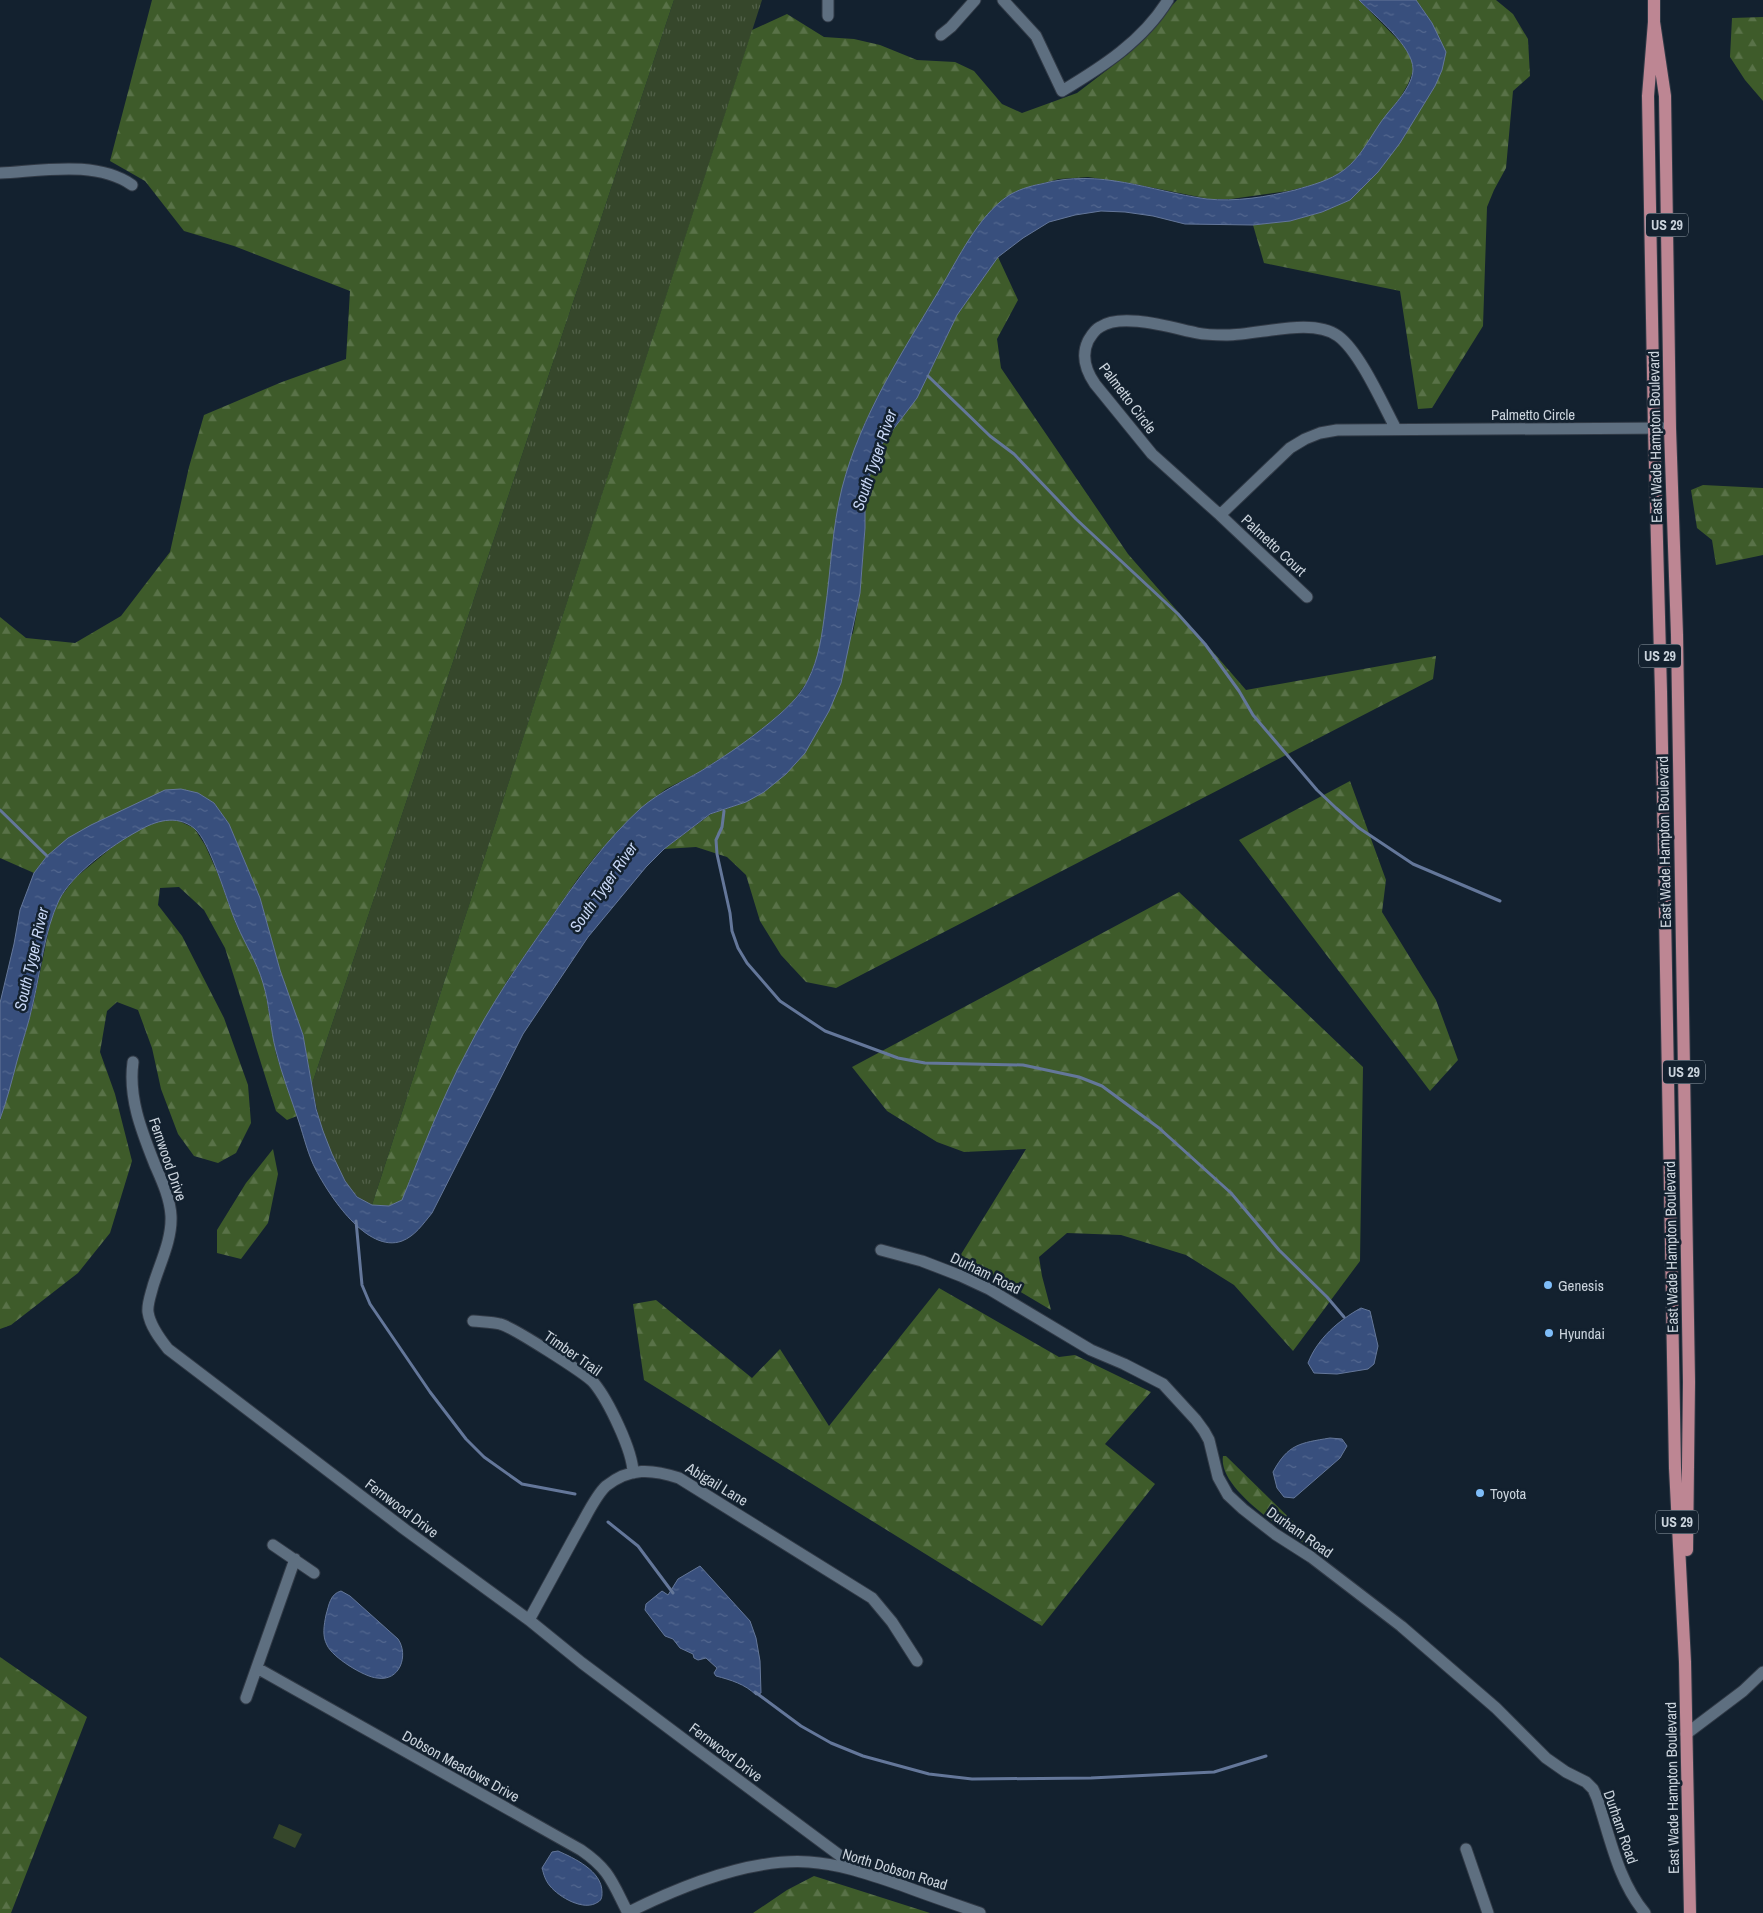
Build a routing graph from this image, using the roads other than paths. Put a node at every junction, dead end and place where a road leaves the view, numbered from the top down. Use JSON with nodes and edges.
{"nodes":[{"id":1,"x":828,"y":0,"type":"edge"},
{"id":2,"x":975,"y":0,"type":"edge"},
{"id":3,"x":1004,"y":0,"type":"edge"},
{"id":4,"x":1168,"y":0,"type":"edge"},
{"id":5,"x":1654,"y":0,"type":"edge"},
{"id":6,"x":828,"y":16,"type":"dead end"},
{"id":7,"x":1654,"y":22,"type":"junction"},
{"id":8,"x":941,"y":35,"type":"dead end"},
{"id":9,"x":0,"y":173,"type":"edge"},
{"id":10,"x":1649,"y":175,"type":"junction"},
{"id":11,"x":1666,"y":175,"type":"junction"},
{"id":12,"x":132,"y":185,"type":"dead end"},
{"id":13,"x":1651,"y":302,"type":"junction"},
{"id":14,"x":1668,"y":303,"type":"junction"},
{"id":15,"x":1653,"y":380,"type":"junction"},
{"id":16,"x":1669,"y":380,"type":"junction"},
{"id":17,"x":1670,"y":428,"type":"junction"},
{"id":18,"x":1396,"y":429,"type":"junction"},
{"id":19,"x":1654,"y":429,"type":"junction"},
{"id":20,"x":1220,"y":515,"type":"junction"},
{"id":21,"x":1307,"y":597,"type":"dead end"},
{"id":22,"x":133,"y":1062,"type":"dead end"},
{"id":23,"x":1668,"y":1086,"type":"junction"},
{"id":24,"x":1684,"y":1086,"type":"junction"},
{"id":25,"x":881,"y":1250,"type":"dead end"},
{"id":26,"x":1687,"y":1261,"type":"junction"},
{"id":27,"x":1671,"y":1262,"type":"junction"},
{"id":28,"x":474,"y":1321,"type":"dead end"},
{"id":29,"x":1673,"y":1381,"type":"junction"},
{"id":30,"x":1690,"y":1382,"type":"junction"},
{"id":31,"x":633,"y":1473,"type":"junction"},
{"id":32,"x":273,"y":1545,"type":"dead end"},
{"id":33,"x":295,"y":1559,"type":"junction"},
{"id":34,"x":314,"y":1573,"type":"dead end"},
{"id":35,"x":529,"y":1620,"type":"junction"},
{"id":36,"x":917,"y":1661,"type":"dead end"},
{"id":37,"x":1685,"y":1662,"type":"junction"},
{"id":38,"x":257,"y":1668,"type":"junction"},
{"id":39,"x":1763,"y":1672,"type":"edge"},
{"id":40,"x":246,"y":1698,"type":"dead end"},
{"id":41,"x":1686,"y":1734,"type":"junction"},
{"id":42,"x":1466,"y":1848,"type":"dead end"},
{"id":43,"x":862,"y":1872,"type":"junction"},
{"id":44,"x":628,"y":1913,"type":"edge"},
{"id":45,"x":980,"y":1913,"type":"edge"},
{"id":46,"x":1488,"y":1913,"type":"edge"},
{"id":47,"x":1645,"y":1913,"type":"edge"},
{"id":48,"x":1690,"y":1913,"type":"edge"}],
"edges":[{"from":1,"to":6,"type":"street"},
{"from":2,"to":8,"type":"street"},
{"from":3,"to":4,"type":"street"},
{"from":5,"to":7,"type":"main road","name":"East Wade Hampton Boulevard","number":"US 29"},
{"from":7,"to":10,"type":"main road","name":"East Wade Hampton Boulevard","number":"US 29"},
{"from":7,"to":11,"type":"main road","name":"East Wade Hampton Boulevard","number":"US 29"},
{"from":9,"to":12,"type":"street"},
{"from":10,"to":11,"type":"main road"},
{"from":10,"to":13,"type":"main road","name":"East Wade Hampton Boulevard","number":"US 29"},
{"from":11,"to":14,"type":"main road","name":"East Wade Hampton Boulevard","number":"US 29"},
{"from":13,"to":14,"type":"main road"},
{"from":13,"to":15,"type":"main road","name":"East Wade Hampton Boulevard","number":"US 29"},
{"from":14,"to":16,"type":"main road","name":"East Wade Hampton Boulevard","number":"US 29"},
{"from":15,"to":16,"type":"main road"},
{"from":15,"to":19,"type":"main road","name":"East Wade Hampton Boulevard","number":"US 29"},
{"from":16,"to":17,"type":"main road","name":"East Wade Hampton Boulevard","number":"US 29"},
{"from":17,"to":19,"type":"street","name":"Palmetto Circle"},
{"from":17,"to":24,"type":"main road","name":"East Wade Hampton Boulevard","number":"US 29"},
{"from":18,"to":19,"type":"street","name":"Palmetto Circle"},
{"from":18,"to":20,"type":"street","name":"Palmetto Circle"},
{"from":18,"to":20,"type":"street","name":"Palmetto Circle"},
{"from":19,"to":23,"type":"main road","name":"East Wade Hampton Boulevard","number":"US 29"},
{"from":20,"to":21,"type":"street","name":"Palmetto Court"},
{"from":22,"to":35,"type":"street","name":"Fernwood Drive"},
{"from":23,"to":24,"type":"main road"},
{"from":23,"to":27,"type":"main road","name":"East Wade Hampton Boulevard","number":"US 29"},
{"from":24,"to":26,"type":"main road","name":"East Wade Hampton Boulevard","number":"US 29"},
{"from":25,"to":47,"type":"street","name":"Durham Road"},
{"from":26,"to":27,"type":"main road"},
{"from":26,"to":30,"type":"main road","name":"East Wade Hampton Boulevard","number":"US 29"},
{"from":27,"to":29,"type":"main road","name":"East Wade Hampton Boulevard","number":"US 29"},
{"from":28,"to":31,"type":"street","name":"Timber Trail"},
{"from":29,"to":30,"type":"main road"},
{"from":29,"to":37,"type":"main road","name":"East Wade Hampton Boulevard","number":"US 29"},
{"from":30,"to":37,"type":"main road","name":"East Wade Hampton Boulevard","number":"US 29"},
{"from":31,"to":35,"type":"street","name":"Abigail Lane"},
{"from":31,"to":36,"type":"street","name":"Abigail Lane"},
{"from":32,"to":33,"type":"street"},
{"from":33,"to":34,"type":"street"},
{"from":33,"to":38,"type":"street"},
{"from":35,"to":43,"type":"street","name":"Fernwood Drive"},
{"from":37,"to":41,"type":"main road","name":"East Wade Hampton Boulevard","number":"US 29"},
{"from":38,"to":40,"type":"street"},
{"from":38,"to":44,"type":"street","name":"Dobson Meadows Drive"},
{"from":39,"to":41,"type":"street"},
{"from":41,"to":48,"type":"main road","name":"East Wade Hampton Boulevard","number":"US 29"},
{"from":42,"to":46,"type":"street"},
{"from":43,"to":44,"type":"street","name":"North Dobson Road"},
{"from":43,"to":45,"type":"street","name":"North Dobson Road"}]}
